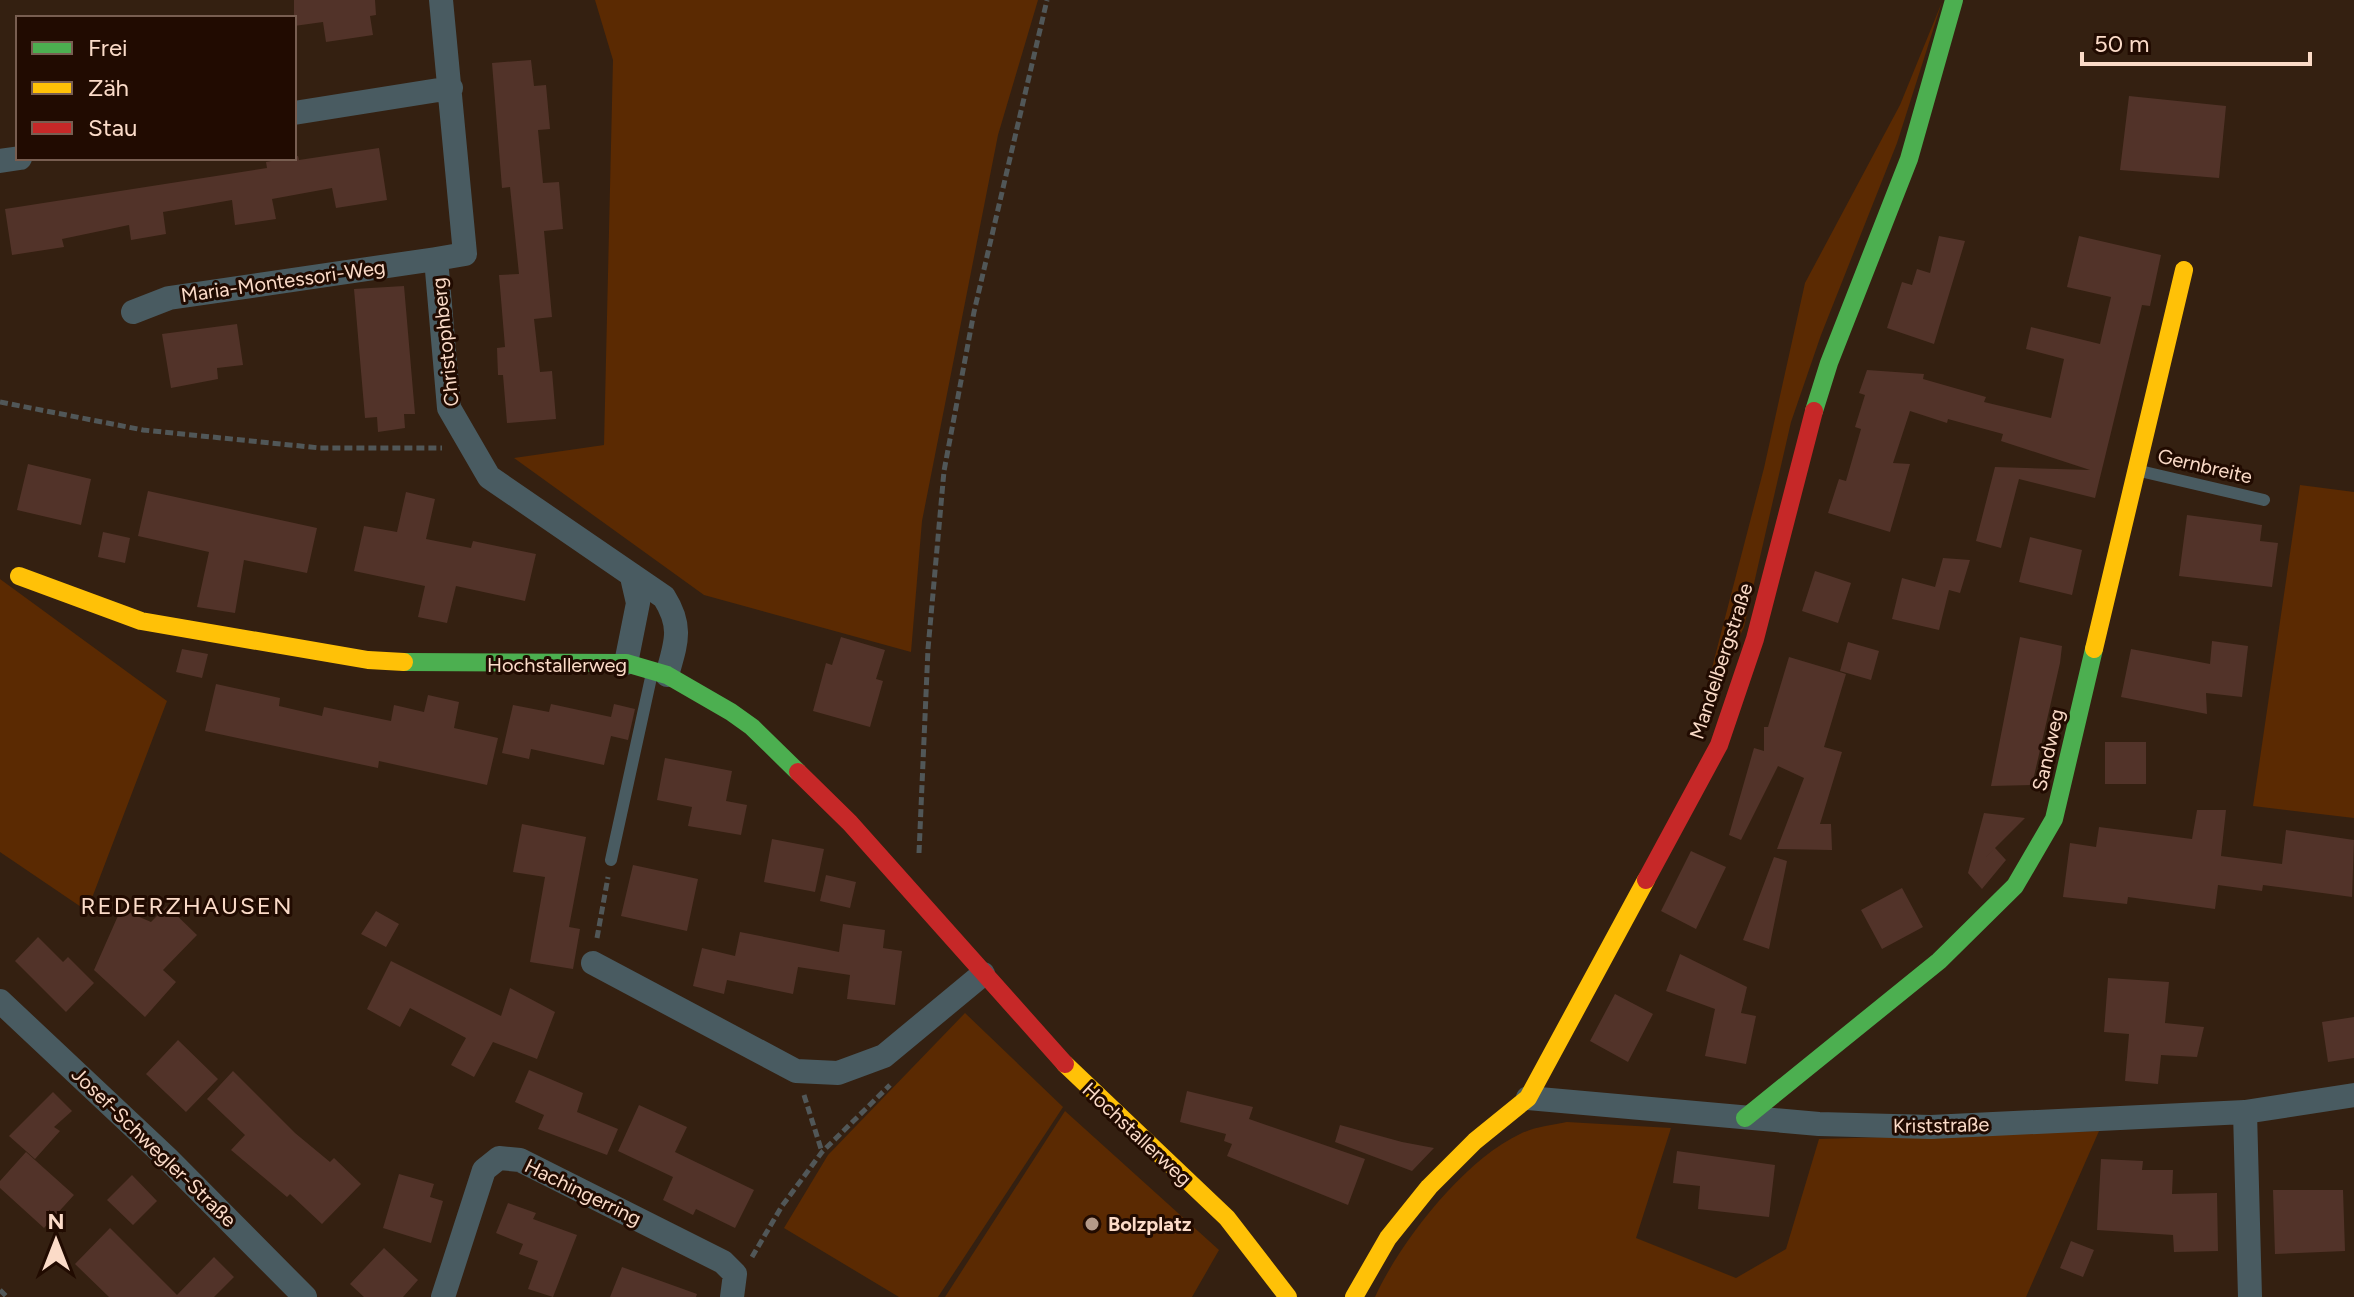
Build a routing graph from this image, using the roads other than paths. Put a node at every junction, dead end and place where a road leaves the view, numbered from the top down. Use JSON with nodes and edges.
{"nodes":[{"id":1,"x":441,"y":0,"type":"edge"},
{"id":2,"x":1954,"y":0,"type":"edge"},
{"id":3,"x":451,"y":88,"type":"junction"},
{"id":4,"x":296,"y":113,"type":"edge"},
{"id":5,"x":436,"y":259,"type":"junction"},
{"id":6,"x":2184,"y":270,"type":"dead end"},
{"id":7,"x":133,"y":312,"type":"dead end"},
{"id":8,"x":2137,"y":471,"type":"junction"},
{"id":9,"x":2264,"y":500,"type":"dead end"},
{"id":10,"x":19,"y":576,"type":"dead end"},
{"id":11,"x":632,"y":577,"type":"junction"},
{"id":12,"x":626,"y":663,"type":"junction"},
{"id":13,"x":660,"y":673,"type":"junction"},
{"id":14,"x":611,"y":860,"type":"road end"},
{"id":15,"x":593,"y":963,"type":"road end"},
{"id":16,"x":983,"y":974,"type":"junction"},
{"id":17,"x":0,"y":1001,"type":"edge"},
{"id":18,"x":2354,"y":1095,"type":"edge"},
{"id":19,"x":1528,"y":1098,"type":"junction"},
{"id":20,"x":2245,"y":1112,"type":"junction"},
{"id":21,"x":1745,"y":1118,"type":"junction"},
{"id":22,"x":733,"y":1286,"type":"edge"},
{"id":23,"x":305,"y":1297,"type":"edge"},
{"id":24,"x":443,"y":1297,"type":"edge"},
{"id":25,"x":1288,"y":1297,"type":"edge"},
{"id":26,"x":1354,"y":1297,"type":"edge"},
{"id":27,"x":2250,"y":1297,"type":"edge"}],
"edges":[{"from":1,"to":3,"type":"street","name":"Christophberg"},
{"from":2,"to":19,"type":"street","name":"Mandelbergstraße"},
{"from":3,"to":4,"type":"street"},
{"from":3,"to":5,"type":"street","name":"Christophberg"},
{"from":5,"to":7,"type":"street","name":"Maria-Montessori-Weg"},
{"from":5,"to":11,"type":"street","name":"Christophberg"},
{"from":6,"to":8,"type":"street","name":"Sandweg"},
{"from":8,"to":9,"type":"lane","name":"Gernbreite"},
{"from":8,"to":21,"type":"street","name":"Sandweg"},
{"from":10,"to":12,"type":"street","name":"Hochstallerweg"},
{"from":11,"to":12,"type":"street"},
{"from":11,"to":13,"type":"street","name":"Christophberg"},
{"from":12,"to":13,"type":"street","name":"Hochstallerweg"},
{"from":13,"to":14,"type":"lane"},
{"from":13,"to":16,"type":"street","name":"Hochstallerweg"},
{"from":15,"to":16,"type":"street"},
{"from":16,"to":25,"type":"street","name":"Hochstallerweg"},
{"from":17,"to":23,"type":"street","name":"Josef-Schwegler-Straße"},
{"from":18,"to":20,"type":"street","name":"Kriststraße"},
{"from":19,"to":21,"type":"street","name":"Kriststraße"},
{"from":19,"to":26,"type":"street","name":"Mandelbergstraße"},
{"from":20,"to":21,"type":"street","name":"Kriststraße"},
{"from":20,"to":27,"type":"street"},
{"from":22,"to":24,"type":"street","name":"Hachingerring"}]}
